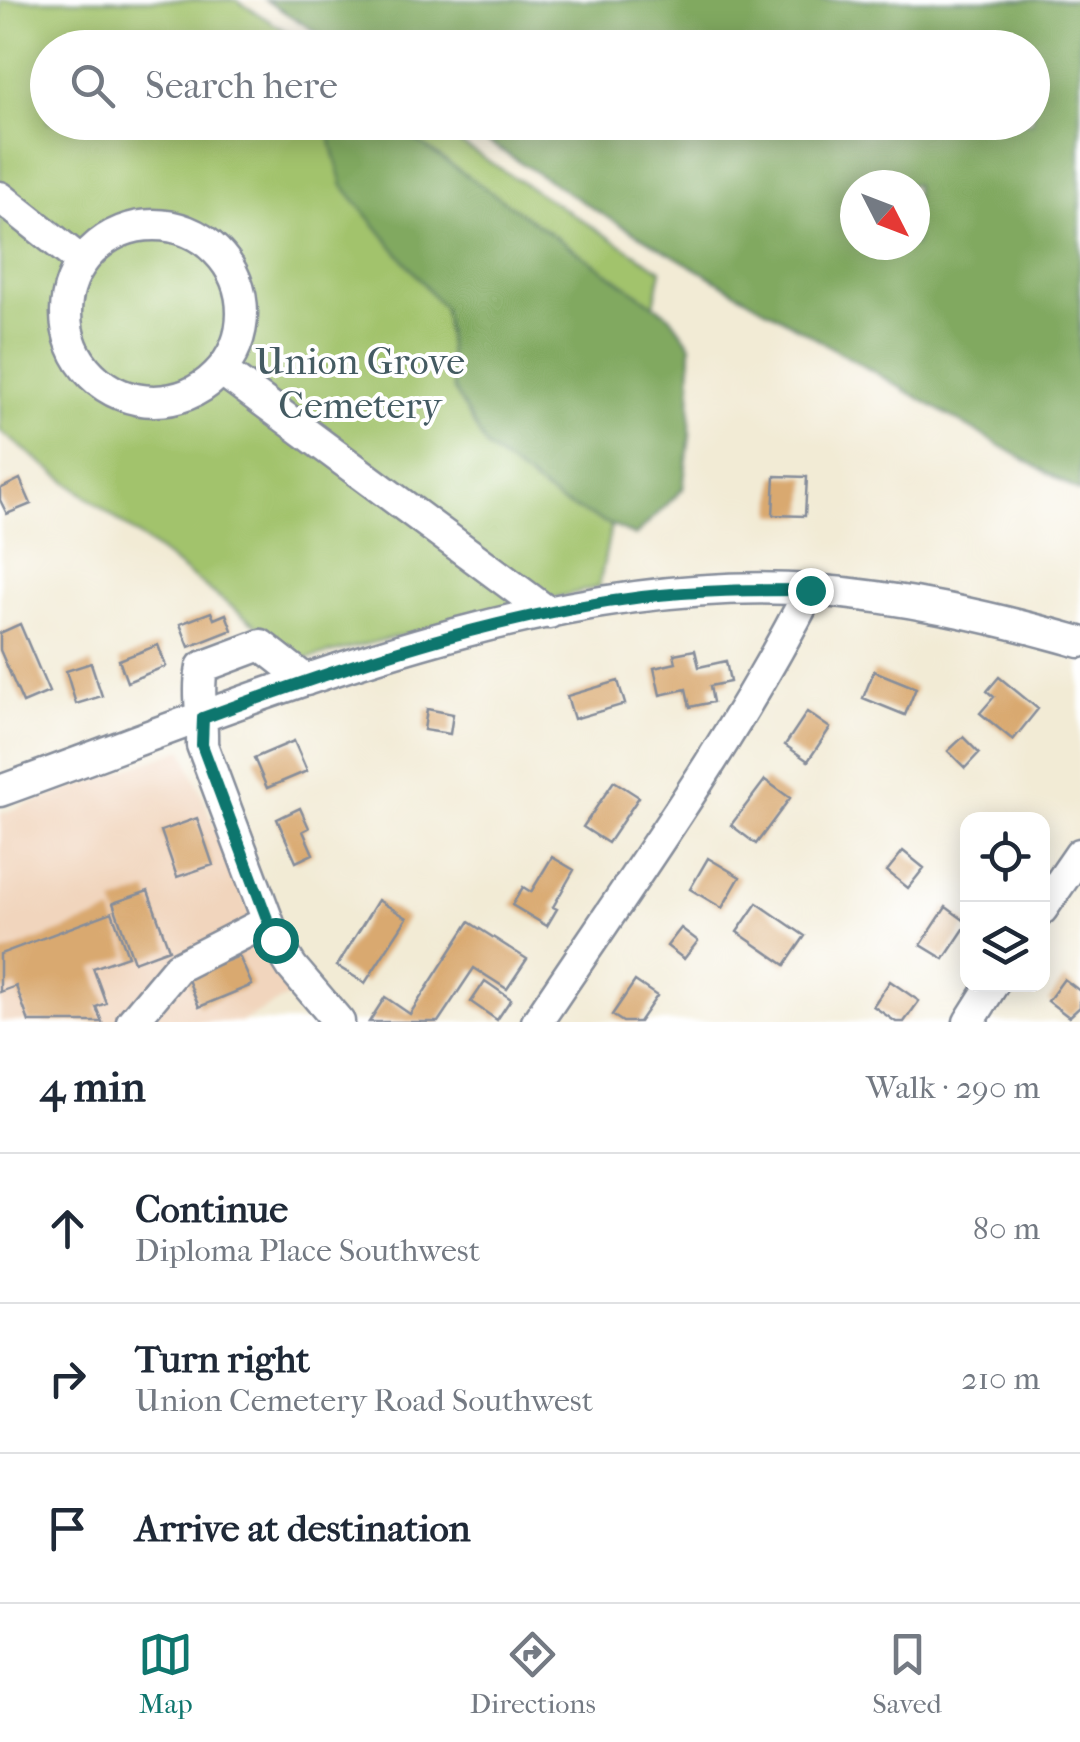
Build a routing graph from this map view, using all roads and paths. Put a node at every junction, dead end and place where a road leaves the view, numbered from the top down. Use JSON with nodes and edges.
{"nodes":[{"id":1,"x":0,"y":197,"type":"edge"},
{"id":2,"x":82,"y":262,"type":"junction"},
{"id":3,"x":222,"y":370,"type":"junction"},
{"id":4,"x":810,"y":590,"type":"junction"},
{"id":5,"x":548,"y":613,"type":"junction"},
{"id":6,"x":1080,"y":642,"type":"edge"},
{"id":7,"x":306,"y":680,"type":"junction"},
{"id":8,"x":203,"y":718,"type":"junction"},
{"id":9,"x":0,"y":791,"type":"edge"},
{"id":10,"x":1080,"y":854,"type":"edge"},
{"id":11,"x":1047,"y":902,"type":"edge"},
{"id":12,"x":268,"y":922,"type":"junction"},
{"id":13,"x":988,"y":992,"type":"edge"},
{"id":14,"x":338,"y":1021,"type":"edge"},
{"id":15,"x":132,"y":1022,"type":"edge"},
{"id":16,"x":537,"y":1022,"type":"edge"},
{"id":17,"x":969,"y":1022,"type":"edge"}],
"edges":[{"from":1,"to":2,"type":"street"},
{"from":2,"to":3,"type":"street"},
{"from":2,"to":3,"type":"street"},
{"from":3,"to":5,"type":"street"},
{"from":4,"to":5,"type":"street"},
{"from":4,"to":6,"type":"street"},
{"from":4,"to":16,"type":"street"},
{"from":5,"to":7,"type":"street"},
{"from":7,"to":8,"type":"street"},
{"from":7,"to":8,"type":"street"},
{"from":8,"to":9,"type":"street"},
{"from":8,"to":12,"type":"street"},
{"from":10,"to":11,"type":"street"},
{"from":12,"to":14,"type":"street"},
{"from":12,"to":15,"type":"street"},
{"from":13,"to":17,"type":"street"}]}
